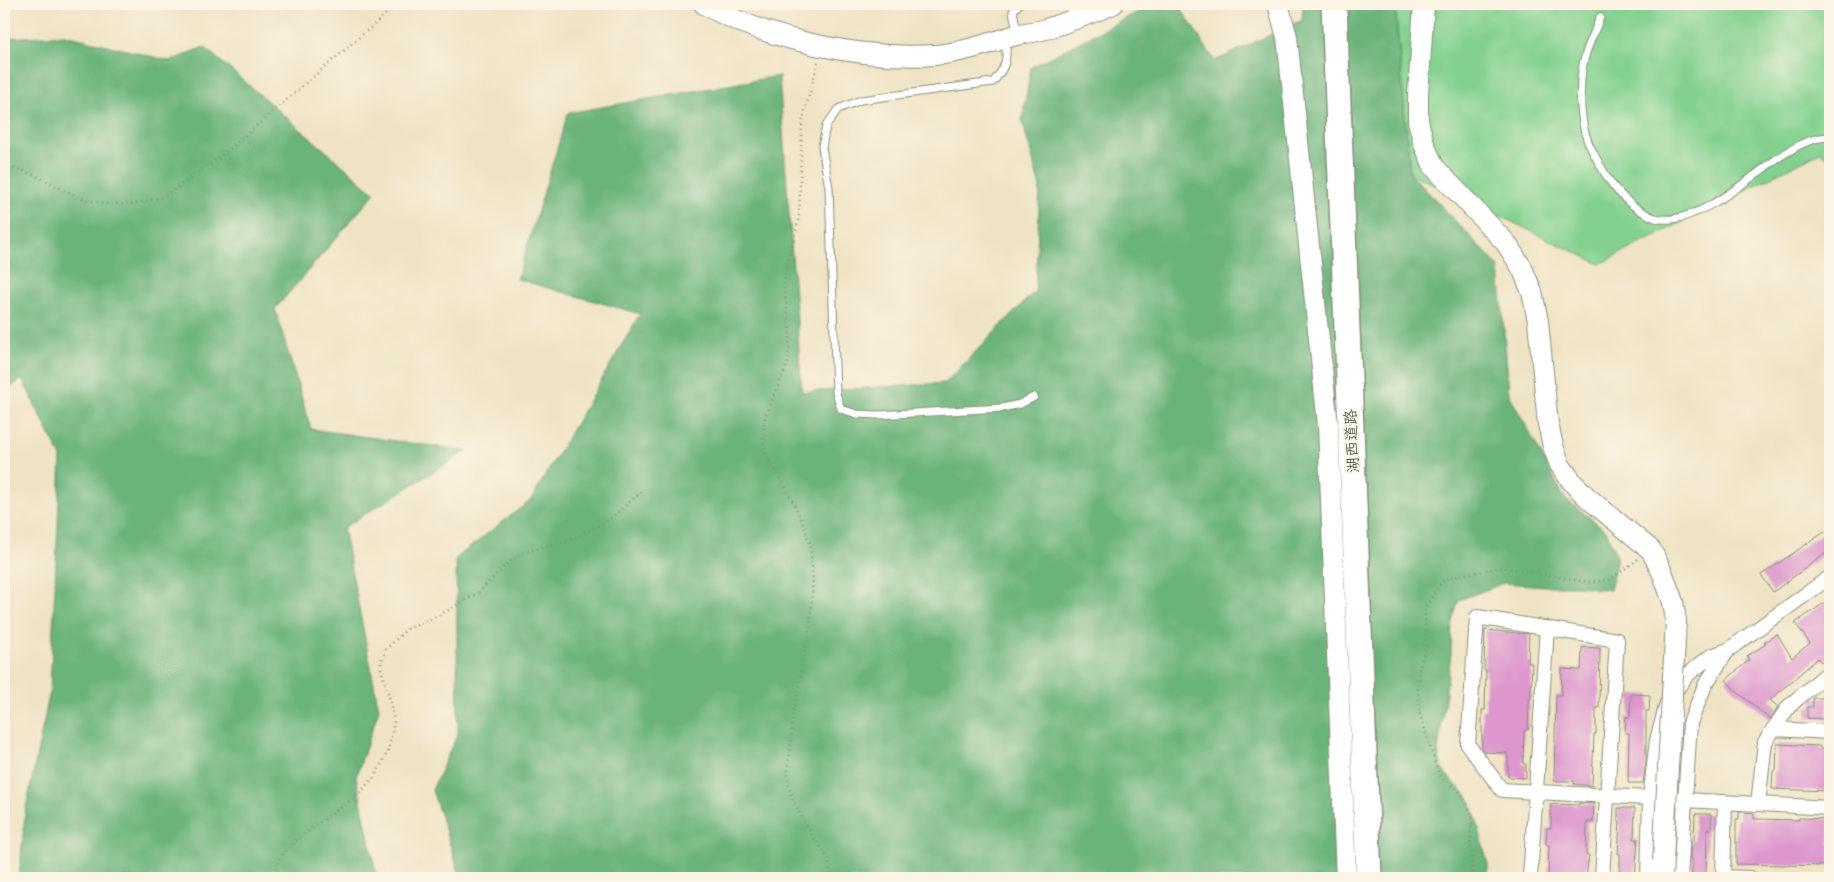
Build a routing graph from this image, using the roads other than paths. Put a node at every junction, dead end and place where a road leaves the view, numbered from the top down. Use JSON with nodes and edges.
{"nodes":[{"id":1,"x":704,"y":4,"type":"edge"},
{"id":2,"x":1019,"y":4,"type":"edge"},
{"id":3,"x":1113,"y":4,"type":"edge"},
{"id":4,"x":1278,"y":4,"type":"edge"},
{"id":5,"x":1334,"y":4,"type":"edge"},
{"id":6,"x":1349,"y":4,"type":"edge"},
{"id":7,"x":1424,"y":4,"type":"edge"},
{"id":8,"x":1600,"y":18,"type":"dead end"},
{"id":9,"x":1012,"y":36,"type":"junction"},
{"id":10,"x":1830,"y":138,"type":"edge"},
{"id":11,"x":1034,"y":397,"type":"dead end"},
{"id":12,"x":1830,"y":577,"type":"edge"},
{"id":13,"x":1547,"y":628,"type":"junction"},
{"id":14,"x":1728,"y":650,"type":"junction"},
{"id":15,"x":1830,"y":670,"type":"edge"},
{"id":16,"x":1773,"y":729,"type":"junction"},
{"id":17,"x":1830,"y":732,"type":"edge"},
{"id":18,"x":1536,"y":792,"type":"junction"},
{"id":19,"x":1607,"y":796,"type":"junction"},
{"id":20,"x":1650,"y":798,"type":"junction"},
{"id":21,"x":1684,"y":800,"type":"junction"},
{"id":22,"x":1725,"y":802,"type":"junction"},
{"id":23,"x":1758,"y":804,"type":"junction"},
{"id":24,"x":1830,"y":808,"type":"edge"},
{"id":25,"x":1663,"y":870,"type":"edge"},
{"id":26,"x":1723,"y":877,"type":"edge"},
{"id":27,"x":1346,"y":878,"type":"edge"},
{"id":28,"x":1369,"y":878,"type":"edge"},
{"id":29,"x":1384,"y":878,"type":"edge"},
{"id":30,"x":1530,"y":878,"type":"edge"},
{"id":31,"x":1602,"y":878,"type":"edge"},
{"id":32,"x":1648,"y":878,"type":"edge"},
{"id":33,"x":1680,"y":878,"type":"edge"},
{"id":34,"x":1750,"y":878,"type":"edge"}],
"edges":[{"from":1,"to":9,"type":"street"},
{"from":2,"to":9,"type":"lane"},
{"from":3,"to":9,"type":"street"},
{"from":4,"to":27,"type":"street"},
{"from":5,"to":28,"type":"highway","name":"湖西道路"},
{"from":6,"to":29,"type":"highway","name":"湖西道路"},
{"from":7,"to":25,"type":"street","bridge":true},
{"from":8,"to":10,"type":"lane"},
{"from":9,"to":11,"type":"lane"},
{"from":12,"to":14,"type":"street"},
{"from":13,"to":18,"type":"street"},
{"from":13,"to":18,"type":"street"},
{"from":13,"to":19,"type":"street"},
{"from":14,"to":20,"type":"street"},
{"from":14,"to":21,"type":"street"},
{"from":15,"to":16,"type":"street"},
{"from":16,"to":17,"type":"street"},
{"from":16,"to":23,"type":"street"},
{"from":18,"to":19,"type":"street"},
{"from":18,"to":30,"type":"street"},
{"from":19,"to":20,"type":"street"},
{"from":19,"to":31,"type":"street"},
{"from":20,"to":21,"type":"street"},
{"from":20,"to":32,"type":"street"},
{"from":21,"to":22,"type":"street"},
{"from":21,"to":33,"type":"street"},
{"from":22,"to":23,"type":"street"},
{"from":22,"to":26,"type":"street"},
{"from":23,"to":24,"type":"street"},
{"from":26,"to":34,"type":"street"}]}
